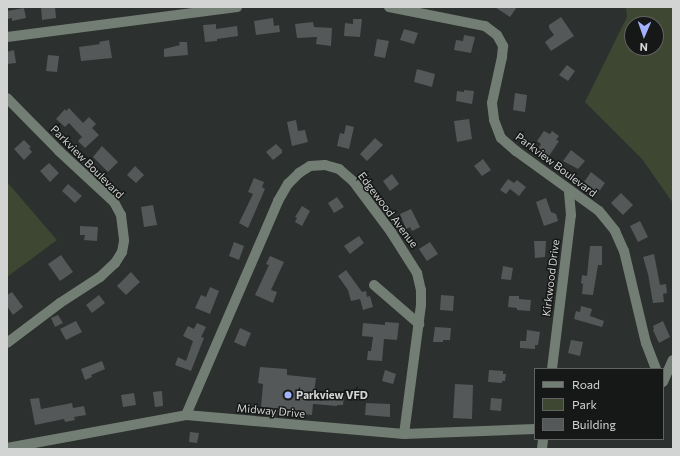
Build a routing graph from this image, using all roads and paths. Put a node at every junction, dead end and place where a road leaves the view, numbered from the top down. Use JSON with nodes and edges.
{"nodes":[{"id":1,"x":238,"y":7,"type":"edge"},
{"id":2,"x":389,"y":7,"type":"edge"},
{"id":3,"x":7,"y":36,"type":"edge"},
{"id":4,"x":7,"y":98,"type":"edge"},
{"id":5,"x":569,"y":190,"type":"junction"},
{"id":6,"x":374,"y":285,"type":"dead end"},
{"id":7,"x":420,"y":324,"type":"junction"},
{"id":8,"x":7,"y":343,"type":"edge"},
{"id":9,"x":673,"y":360,"type":"edge"},
{"id":10,"x":552,"y":368,"type":"edge"},
{"id":11,"x":656,"y":368,"type":"edge"},
{"id":12,"x":664,"y":379,"type":"edge"},
{"id":13,"x":186,"y":415,"type":"junction"},
{"id":14,"x":534,"y":429,"type":"edge"},
{"id":15,"x":404,"y":434,"type":"junction"},
{"id":16,"x":7,"y":448,"type":"edge"}],
"edges":[{"from":1,"to":3,"type":"street"},
{"from":2,"to":5,"type":"street","name":"Parkview Boulevard"},
{"from":4,"to":8,"type":"street","name":"Parkview Boulevard"},
{"from":5,"to":10,"type":"street","name":"Kirkwood Drive"},
{"from":5,"to":11,"type":"street","name":"Parkview Boulevard"},
{"from":6,"to":7,"type":"street"},
{"from":7,"to":13,"type":"street","name":"Edgewood Avenue"},
{"from":7,"to":15,"type":"street","name":"Edgewood Avenue"},
{"from":9,"to":12,"type":"street"},
{"from":13,"to":15,"type":"street","name":"Midway Drive"},
{"from":13,"to":16,"type":"street","name":"Midway Drive"},
{"from":14,"to":15,"type":"street","name":"Midway Drive"}]}
